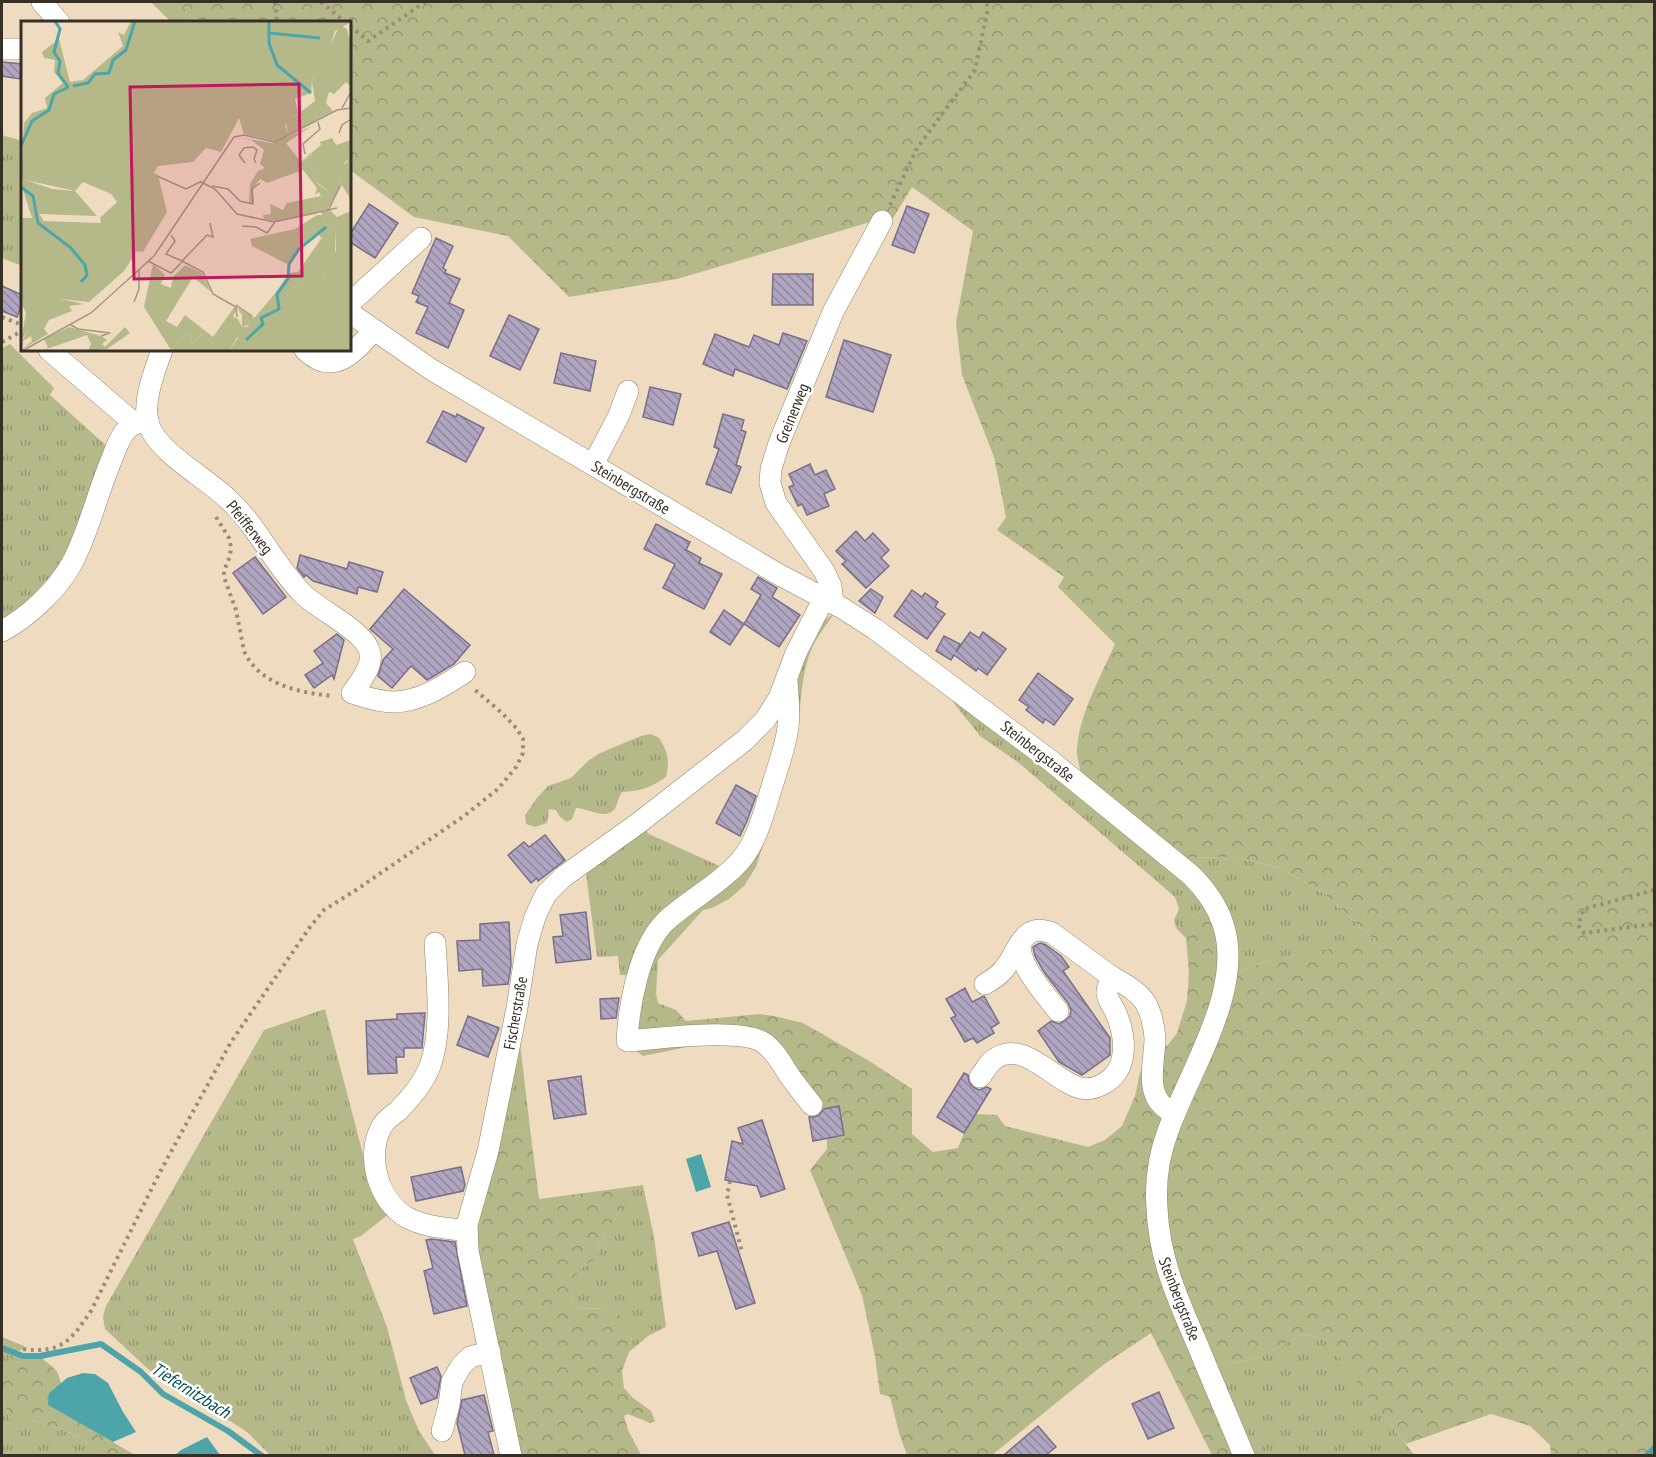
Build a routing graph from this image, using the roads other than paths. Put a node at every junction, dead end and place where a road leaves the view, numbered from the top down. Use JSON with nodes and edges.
{"nodes":[{"id":1,"x":42,"y":2,"type":"edge"},
{"id":2,"x":58,"y":21,"type":"edge"},
{"id":3,"x":2,"y":49,"type":"edge"},
{"id":4,"x":21,"y":49,"type":"edge"},
{"id":5,"x":882,"y":221,"type":"road end"},
{"id":6,"x":421,"y":238,"type":"dead end"},
{"id":7,"x":351,"y":302,"type":"edge"},
{"id":8,"x":351,"y":314,"type":"edge"},
{"id":9,"x":373,"y":331,"type":"junction"},
{"id":10,"x":50,"y":351,"type":"edge"},
{"id":11,"x":162,"y":351,"type":"edge"},
{"id":12,"x":306,"y":351,"type":"edge"},
{"id":13,"x":628,"y":391,"type":"dead end"},
{"id":14,"x":143,"y":417,"type":"junction"},
{"id":15,"x":593,"y":465,"type":"junction"},
{"id":16,"x":828,"y":600,"type":"junction"},
{"id":17,"x":2,"y":631,"type":"edge"},
{"id":18,"x":462,"y":674,"type":"road end"},
{"id":19,"x":786,"y":677,"type":"junction"},
{"id":20,"x":435,"y":942,"type":"dead end"},
{"id":21,"x":1020,"y":943,"type":"junction"},
{"id":22,"x":1112,"y":977,"type":"junction"},
{"id":23,"x":986,"y":984,"type":"dead end"},
{"id":24,"x":1058,"y":1011,"type":"dead end"},
{"id":25,"x":980,"y":1077,"type":"dead end"},
{"id":26,"x":812,"y":1104,"type":"dead end"},
{"id":27,"x":1175,"y":1113,"type":"junction"},
{"id":28,"x":466,"y":1231,"type":"junction"},
{"id":29,"x":490,"y":1352,"type":"junction"},
{"id":30,"x":442,"y":1431,"type":"dead end"},
{"id":31,"x":511,"y":1455,"type":"edge"},
{"id":32,"x":1244,"y":1455,"type":"edge"}],
"edges":[{"from":1,"to":2,"type":"street"},
{"from":3,"to":4,"type":"street"},
{"from":5,"to":16,"type":"street","name":"Greinerweg"},
{"from":6,"to":7,"type":"street"},
{"from":8,"to":9,"type":"street","name":"Steinbergstraße"},
{"from":9,"to":12,"type":"street"},
{"from":9,"to":15,"type":"street","name":"Steinbergstraße"},
{"from":10,"to":14,"type":"street","name":"Pfeifferweg"},
{"from":11,"to":14,"type":"street"},
{"from":13,"to":15,"type":"street"},
{"from":14,"to":17,"type":"street"},
{"from":14,"to":18,"type":"street","name":"Pfeifferweg"},
{"from":15,"to":16,"type":"street","name":"Steinbergstraße"},
{"from":16,"to":19,"type":"street","name":"Fischerstraße"},
{"from":16,"to":27,"type":"street","name":"Steinbergstraße"},
{"from":19,"to":26,"type":"street","name":"Fischerstraße"},
{"from":19,"to":28,"type":"street","name":"Fischerstraße"},
{"from":20,"to":28,"type":"street"},
{"from":21,"to":22,"type":"street"},
{"from":21,"to":23,"type":"street"},
{"from":21,"to":24,"type":"street"},
{"from":22,"to":25,"type":"street"},
{"from":22,"to":27,"type":"street"},
{"from":27,"to":32,"type":"street","name":"Steinbergstraße"},
{"from":28,"to":29,"type":"street","name":"Fischerstraße"},
{"from":29,"to":30,"type":"street"},
{"from":29,"to":31,"type":"street","name":"Fischerstraße"}]}
